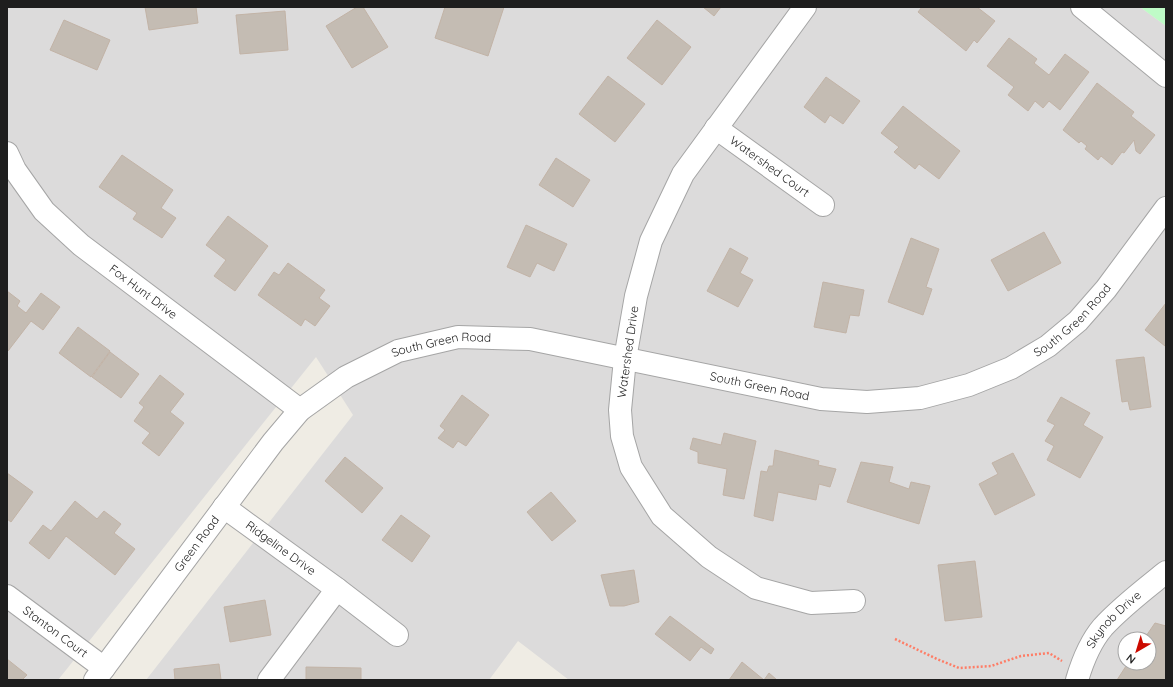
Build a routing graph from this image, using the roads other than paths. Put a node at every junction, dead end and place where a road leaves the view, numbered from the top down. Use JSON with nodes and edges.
{"nodes":[{"id":1,"x":805,"y":7,"type":"edge"},
{"id":2,"x":1082,"y":7,"type":"edge"},
{"id":3,"x":1166,"y":76,"type":"edge"},
{"id":4,"x":716,"y":128,"type":"junction"},
{"id":5,"x":7,"y":154,"type":"edge"},
{"id":6,"x":823,"y":205,"type":"dead end"},
{"id":7,"x":1166,"y":208,"type":"edge"},
{"id":8,"x":625,"y":358,"type":"junction"},
{"id":9,"x":300,"y":410,"type":"junction"},
{"id":10,"x":224,"y":507,"type":"junction"},
{"id":11,"x":1166,"y":572,"type":"edge"},
{"id":12,"x":337,"y":589,"type":"junction"},
{"id":13,"x":7,"y":596,"type":"edge"},
{"id":14,"x":854,"y":600,"type":"dead end"},
{"id":15,"x":397,"y":635,"type":"dead end"},
{"id":16,"x":100,"y":674,"type":"edge"},
{"id":17,"x":1078,"y":676,"type":"edge"},
{"id":18,"x":269,"y":680,"type":"edge"}],
"edges":[{"from":1,"to":4,"type":"street","name":"Watershed Drive"},
{"from":2,"to":3,"type":"street"},
{"from":4,"to":6,"type":"street","name":"Watershed Court"},
{"from":4,"to":8,"type":"street","name":"Watershed Drive"},
{"from":5,"to":9,"type":"street","name":"Fox Hunt Drive"},
{"from":7,"to":8,"type":"street","name":"South Green Road"},
{"from":8,"to":9,"type":"street","name":"South Green Road"},
{"from":8,"to":14,"type":"street","name":"Watershed Drive"},
{"from":9,"to":10,"type":"street","name":"Green Road"},
{"from":10,"to":12,"type":"street","name":"Ridgeline Drive"},
{"from":10,"to":16,"type":"street","name":"Green Road"},
{"from":11,"to":17,"type":"street","name":"Skynob Drive"},
{"from":12,"to":15,"type":"street","name":"Ridgeline Drive"},
{"from":12,"to":18,"type":"street"},
{"from":13,"to":16,"type":"street","name":"Stanton Court"}]}
